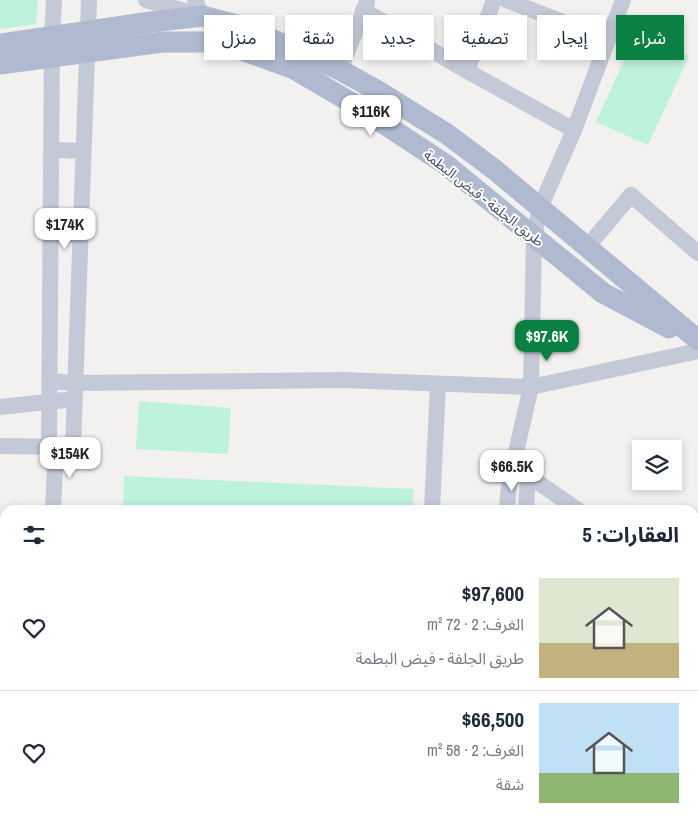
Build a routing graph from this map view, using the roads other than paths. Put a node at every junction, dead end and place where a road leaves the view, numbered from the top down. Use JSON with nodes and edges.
{"nodes":[{"id":1,"x":54,"y":0,"type":"edge"},
{"id":2,"x":89,"y":0,"type":"edge"},
{"id":3,"x":146,"y":0,"type":"edge"},
{"id":4,"x":494,"y":0,"type":"edge"},
{"id":5,"x":506,"y":0,"type":"edge"},
{"id":6,"x":623,"y":0,"type":"edge"},
{"id":7,"x":365,"y":5,"type":"edge"},
{"id":8,"x":199,"y":8,"type":"edge"},
{"id":9,"x":545,"y":15,"type":"edge"},
{"id":10,"x":87,"y":42,"type":"junction"},
{"id":11,"x":0,"y":44,"type":"edge"},
{"id":12,"x":52,"y":46,"type":"junction"},
{"id":13,"x":0,"y":64,"type":"edge"},
{"id":14,"x":340,"y":70,"type":"junction"},
{"id":15,"x":467,"y":70,"type":"junction"},
{"id":16,"x":574,"y":130,"type":"junction"},
{"id":17,"x":52,"y":150,"type":"junction"},
{"id":18,"x":83,"y":151,"type":"junction"},
{"id":19,"x":540,"y":208,"type":"junction"},
{"id":20,"x":51,"y":234,"type":"junction"},
{"id":21,"x":80,"y":235,"type":"junction"},
{"id":22,"x":534,"y":236,"type":"junction"},
{"id":23,"x":587,"y":246,"type":"junction"},
{"id":24,"x":698,"y":253,"type":"edge"},
{"id":25,"x":698,"y":341,"type":"edge"},
{"id":26,"x":698,"y":352,"type":"edge"},
{"id":27,"x":50,"y":381,"type":"junction"},
{"id":28,"x":438,"y":384,"type":"junction"},
{"id":29,"x":531,"y":387,"type":"junction"},
{"id":30,"x":74,"y":391,"type":"junction"},
{"id":31,"x":49,"y":402,"type":"junction"},
{"id":32,"x":0,"y":407,"type":"edge"},
{"id":33,"x":0,"y":446,"type":"edge"},
{"id":34,"x":52,"y":446,"type":"junction"},
{"id":35,"x":513,"y":465,"type":"junction"},
{"id":36,"x":528,"y":476,"type":"junction"},
{"id":37,"x":53,"y":505,"type":"edge"},
{"id":38,"x":432,"y":505,"type":"edge"},
{"id":39,"x":507,"y":505,"type":"edge"},
{"id":40,"x":526,"y":505,"type":"edge"},
{"id":41,"x":571,"y":505,"type":"edge"}],
"edges":[{"from":1,"to":12,"type":"street"},
{"from":2,"to":10,"type":"street"},
{"from":3,"to":8,"type":"street"},
{"from":4,"to":15,"type":"street"},
{"from":5,"to":9,"type":"street"},
{"from":6,"to":16,"type":"street"},
{"from":7,"to":14,"type":"street"},
{"from":7,"to":15,"type":"street"},
{"from":8,"to":10,"type":"main road"},
{"from":8,"to":14,"type":"main road"},
{"from":10,"to":12,"type":"main road","name":"طريق الجلفة - فيض البطمة"},
{"from":10,"to":18,"type":"street"},
{"from":10,"to":22,"type":"main road","name":"طريق الجلفة - فيض البطمة"},
{"from":11,"to":12,"type":"main road"},
{"from":12,"to":13,"type":"main road","name":"طريق الجلفة - فيض البطمة"},
{"from":12,"to":17,"type":"street"},
{"from":14,"to":19,"type":"main road"},
{"from":15,"to":16,"type":"street"},
{"from":16,"to":19,"type":"street"},
{"from":17,"to":18,"type":"street"},
{"from":17,"to":20,"type":"street"},
{"from":18,"to":21,"type":"street"},
{"from":19,"to":22,"type":"street"},
{"from":19,"to":23,"type":"main road"},
{"from":20,"to":21,"type":"street"},
{"from":20,"to":27,"type":"street"},
{"from":21,"to":30,"type":"street"},
{"from":22,"to":25,"type":"main road","name":"طريق الجلفة - فيض البطمة"},
{"from":22,"to":29,"type":"street"},
{"from":23,"to":24,"type":"street"},
{"from":23,"to":25,"type":"main road"},
{"from":26,"to":29,"type":"street"},
{"from":27,"to":30,"type":"street"},
{"from":27,"to":31,"type":"street"},
{"from":28,"to":29,"type":"street"},
{"from":28,"to":30,"type":"street"},
{"from":28,"to":38,"type":"street"},
{"from":29,"to":35,"type":"street"},
{"from":30,"to":31,"type":"street"},
{"from":30,"to":34,"type":"street"},
{"from":31,"to":32,"type":"street"},
{"from":31,"to":34,"type":"street"},
{"from":33,"to":34,"type":"street"},
{"from":34,"to":37,"type":"street"},
{"from":35,"to":36,"type":"street"},
{"from":35,"to":39,"type":"street"},
{"from":36,"to":40,"type":"street"},
{"from":36,"to":41,"type":"street"}]}
